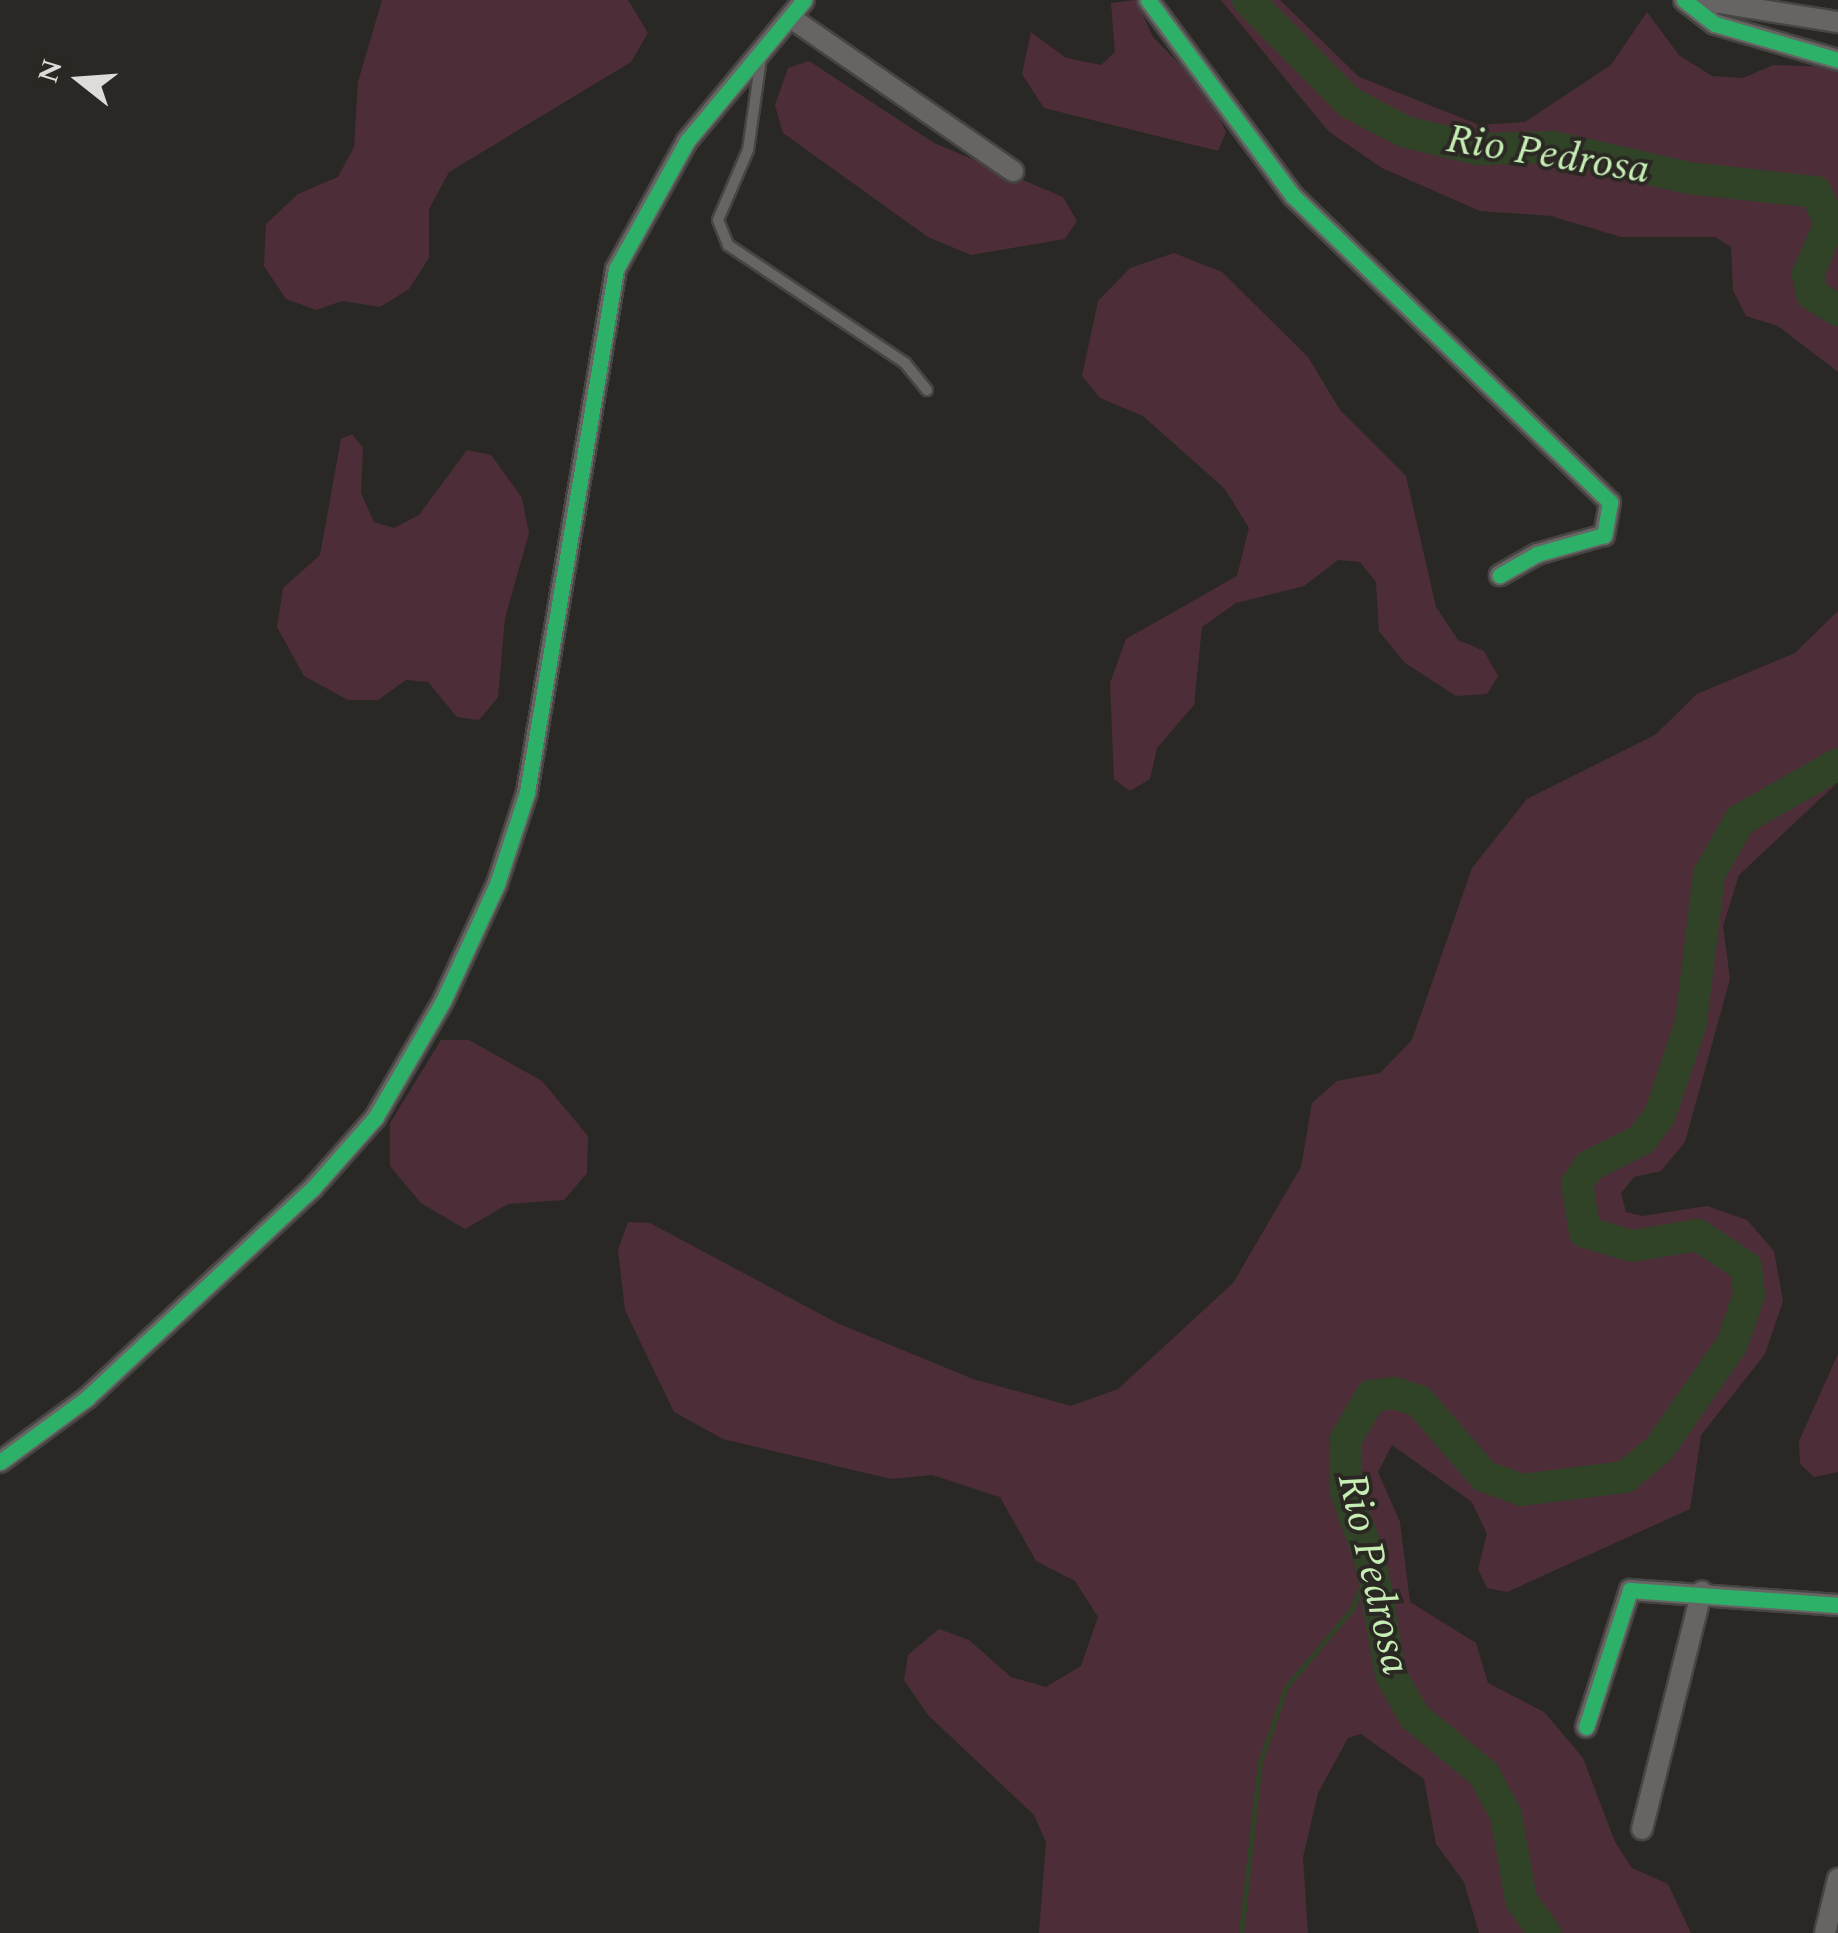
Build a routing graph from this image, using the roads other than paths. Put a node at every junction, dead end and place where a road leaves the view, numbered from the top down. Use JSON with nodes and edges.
{"nodes":[{"id":1,"x":804,"y":0,"type":"edge"},
{"id":2,"x":1148,"y":0,"type":"edge"},
{"id":3,"x":1684,"y":0,"type":"edge"},
{"id":4,"x":1700,"y":0,"type":"edge"},
{"id":5,"x":791,"y":18,"type":"junction"},
{"id":6,"x":1838,"y":22,"type":"edge"},
{"id":7,"x":762,"y":49,"type":"junction"},
{"id":8,"x":1838,"y":60,"type":"edge"},
{"id":9,"x":1014,"y":171,"type":"dead end"},
{"id":10,"x":927,"y":390,"type":"dead end"},
{"id":11,"x":1500,"y":576,"type":"dead end"},
{"id":12,"x":0,"y":1462,"type":"edge"},
{"id":13,"x":1702,"y":1591,"type":"junction"},
{"id":14,"x":1838,"y":1606,"type":"edge"},
{"id":15,"x":1586,"y":1727,"type":"dead end"},
{"id":16,"x":1642,"y":1829,"type":"dead end"},
{"id":17,"x":1838,"y":1879,"type":"edge"},
{"id":18,"x":1825,"y":1933,"type":"edge"}],
"edges":[{"from":1,"to":5,"type":"street"},
{"from":2,"to":11,"type":"street"},
{"from":3,"to":8,"type":"street"},
{"from":4,"to":6,"type":"street"},
{"from":5,"to":7,"type":"street"},
{"from":5,"to":9,"type":"street"},
{"from":7,"to":10,"type":"lane"},
{"from":7,"to":12,"type":"street"},
{"from":13,"to":14,"type":"street"},
{"from":13,"to":15,"type":"street"},
{"from":13,"to":16,"type":"street"},
{"from":17,"to":18,"type":"street"}]}
